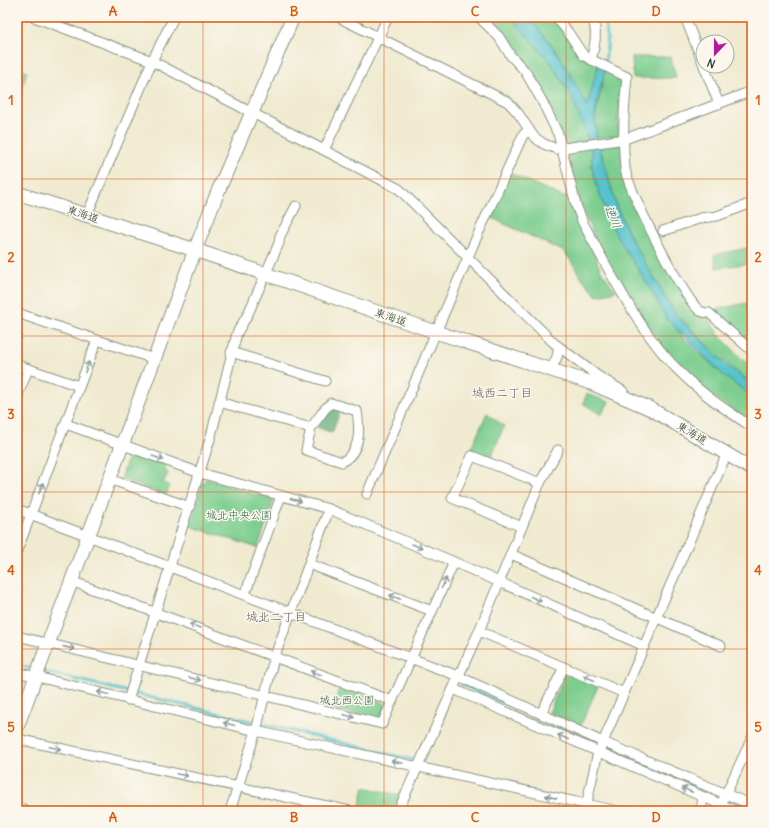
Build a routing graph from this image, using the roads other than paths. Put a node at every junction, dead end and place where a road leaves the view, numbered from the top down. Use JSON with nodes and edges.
{"nodes":[{"id":1,"x":34,"y":17,"type":"edge"},
{"id":2,"x":174,"y":17,"type":"edge"},
{"id":3,"x":293,"y":17,"type":"edge"},
{"id":4,"x":338,"y":17,"type":"edge"},
{"id":5,"x":388,"y":17,"type":"edge"},
{"id":6,"x":479,"y":17,"type":"edge"},
{"id":7,"x":556,"y":17,"type":"edge"},
{"id":8,"x":592,"y":17,"type":"edge"},
{"id":9,"x":685,"y":17,"type":"edge"},
{"id":10,"x":379,"y":37,"type":"junction"},
{"id":11,"x":695,"y":43,"type":"edge"},
{"id":12,"x":152,"y":61,"type":"junction"},
{"id":13,"x":594,"y":61,"type":"junction"},
{"id":14,"x":707,"y":74,"type":"edge"},
{"id":15,"x":752,"y":91,"type":"edge"},
{"id":16,"x":719,"y":104,"type":"junction"},
{"id":17,"x":252,"y":112,"type":"junction"},
{"id":18,"x":529,"y":130,"type":"junction"},
{"id":19,"x":623,"y":140,"type":"junction"},
{"id":20,"x":564,"y":148,"type":"junction"},
{"id":21,"x":324,"y":150,"type":"junction"},
{"id":22,"x":17,"y":193,"type":"edge"},
{"id":23,"x":752,"y":203,"type":"edge"},
{"id":24,"x":296,"y":206,"type":"dead end"},
{"id":25,"x":87,"y":216,"type":"junction"},
{"id":26,"x":663,"y":231,"type":"dead end"},
{"id":27,"x":195,"y":250,"type":"junction"},
{"id":28,"x":468,"y":258,"type":"junction"},
{"id":29,"x":265,"y":275,"type":"junction"},
{"id":30,"x":17,"y":313,"type":"edge"},
{"id":31,"x":436,"y":332,"type":"junction"},
{"id":32,"x":97,"y":340,"type":"junction"},
{"id":33,"x":558,"y":346,"type":"junction"},
{"id":34,"x":752,"y":351,"type":"edge"},
{"id":35,"x":231,"y":352,"type":"junction"},
{"id":36,"x":154,"y":360,"type":"junction"},
{"id":37,"x":17,"y":365,"type":"edge"},
{"id":38,"x":28,"y":369,"type":"junction"},
{"id":39,"x":548,"y":370,"type":"junction"},
{"id":40,"x":325,"y":381,"type":"dead end"},
{"id":41,"x":79,"y":386,"type":"junction"},
{"id":42,"x":17,"y":397,"type":"edge"},
{"id":43,"x":219,"y":402,"type":"junction"},
{"id":44,"x":651,"y":409,"type":"junction"},
{"id":45,"x":66,"y":424,"type":"junction"},
{"id":46,"x":752,"y":427,"type":"edge"},
{"id":47,"x":311,"y":428,"type":"junction"},
{"id":48,"x":122,"y":445,"type":"junction"},
{"id":49,"x":558,"y":450,"type":"dead end"},
{"id":50,"x":727,"y":453,"type":"junction"},
{"id":51,"x":752,"y":469,"type":"edge"},
{"id":52,"x":200,"y":473,"type":"junction"},
{"id":53,"x":109,"y":479,"type":"junction"},
{"id":54,"x":540,"y":483,"type":"junction"},
{"id":55,"x":367,"y":494,"type":"dead end"},
{"id":56,"x":281,"y":496,"type":"junction"},
{"id":57,"x":190,"y":507,"type":"junction"},
{"id":58,"x":17,"y":509,"type":"edge"},
{"id":59,"x":329,"y":509,"type":"junction"},
{"id":60,"x":31,"y":514,"type":"junction"},
{"id":61,"x":522,"y":527,"type":"junction"},
{"id":62,"x":88,"y":535,"type":"junction"},
{"id":63,"x":17,"y":551,"type":"edge"},
{"id":64,"x":511,"y":554,"type":"junction"},
{"id":65,"x":454,"y":562,"type":"junction"},
{"id":66,"x":309,"y":564,"type":"junction"},
{"id":67,"x":170,"y":566,"type":"junction"},
{"id":68,"x":71,"y":581,"type":"junction"},
{"id":69,"x":500,"y":582,"type":"junction"},
{"id":70,"x":245,"y":594,"type":"junction"},
{"id":71,"x":432,"y":610,"type":"junction"},
{"id":72,"x":157,"y":611,"type":"junction"},
{"id":73,"x":291,"y":612,"type":"junction"},
{"id":74,"x":657,"y":618,"type":"junction"},
{"id":75,"x":479,"y":631,"type":"junction"},
{"id":76,"x":17,"y":636,"type":"edge"},
{"id":77,"x":47,"y":643,"type":"junction"},
{"id":78,"x":644,"y":646,"type":"junction"},
{"id":79,"x":721,"y":646,"type":"dead end"},
{"id":80,"x":274,"y":658,"type":"junction"},
{"id":81,"x":412,"y":658,"type":"junction"},
{"id":82,"x":139,"y":665,"type":"junction"},
{"id":83,"x":564,"y":667,"type":"junction"},
{"id":84,"x":17,"y":672,"type":"edge"},
{"id":85,"x":35,"y":676,"type":"junction"},
{"id":86,"x":458,"y":676,"type":"junction"},
{"id":87,"x":453,"y":689,"type":"junction"},
{"id":88,"x":624,"y":694,"type":"junction"},
{"id":89,"x":265,"y":696,"type":"junction"},
{"id":90,"x":128,"y":700,"type":"junction"},
{"id":91,"x":392,"y":701,"type":"junction"},
{"id":92,"x":541,"y":714,"type":"junction"},
{"id":93,"x":258,"y":726,"type":"junction"},
{"id":94,"x":17,"y":727,"type":"edge"},
{"id":95,"x":752,"y":738,"type":"edge"},
{"id":96,"x":17,"y":739,"type":"edge"},
{"id":97,"x":601,"y":747,"type":"junction"},
{"id":98,"x":418,"y":766,"type":"junction"},
{"id":99,"x":238,"y":787,"type":"junction"},
{"id":100,"x":726,"y":795,"type":"junction"},
{"id":101,"x":703,"y":797,"type":"junction"},
{"id":102,"x":721,"y":805,"type":"junction"},
{"id":103,"x":752,"y":805,"type":"edge"},
{"id":104,"x":586,"y":808,"type":"edge"},
{"id":105,"x":17,"y":810,"type":"edge"},
{"id":106,"x":23,"y":811,"type":"edge"},
{"id":107,"x":230,"y":811,"type":"edge"},
{"id":108,"x":350,"y":811,"type":"edge"},
{"id":109,"x":398,"y":811,"type":"edge"},
{"id":110,"x":617,"y":811,"type":"edge"},
{"id":111,"x":700,"y":811,"type":"edge"},
{"id":112,"x":736,"y":811,"type":"edge"}],
"edges":[{"from":1,"to":12,"type":"street"},
{"from":2,"to":12,"type":"street"},
{"from":3,"to":17,"type":"main road"},
{"from":4,"to":10,"type":"street"},
{"from":5,"to":10,"type":"street"},
{"from":6,"to":20,"type":"street"},
{"from":7,"to":13,"type":"street"},
{"from":8,"to":13,"type":"street"},
{"from":9,"to":11,"type":"street"},
{"from":10,"to":18,"type":"street"},
{"from":10,"to":21,"type":"street"},
{"from":12,"to":17,"type":"street"},
{"from":12,"to":25,"type":"street"},
{"from":13,"to":19,"type":"street"},
{"from":14,"to":16,"type":"street"},
{"from":15,"to":16,"type":"street"},
{"from":16,"to":19,"type":"street"},
{"from":17,"to":21,"type":"street"},
{"from":17,"to":27,"type":"main road"},
{"from":18,"to":20,"type":"street"},
{"from":18,"to":28,"type":"street"},
{"from":19,"to":20,"type":"street"},
{"from":19,"to":34,"type":"street"},
{"from":20,"to":46,"type":"street"},
{"from":21,"to":28,"type":"street"},
{"from":22,"to":25,"type":"main road","name":"東海道"},
{"from":23,"to":26,"type":"street"},
{"from":24,"to":29,"type":"street"},
{"from":25,"to":27,"type":"main road","name":"東海道"},
{"from":27,"to":29,"type":"main road","name":"東海道"},
{"from":27,"to":36,"type":"main road"},
{"from":28,"to":31,"type":"street"},
{"from":28,"to":33,"type":"street"},
{"from":29,"to":31,"type":"main road","name":"東海道"},
{"from":29,"to":35,"type":"street"},
{"from":30,"to":32,"type":"street"},
{"from":31,"to":39,"type":"main road","name":"東海道"},
{"from":31,"to":55,"type":"street"},
{"from":32,"to":36,"type":"street"},
{"from":41,"to":32,"type":"street","one_way":true},
{"from":33,"to":39,"type":"street"},
{"from":33,"to":44,"type":"street"},
{"from":35,"to":40,"type":"street"},
{"from":35,"to":43,"type":"street"},
{"from":36,"to":48,"type":"main road"},
{"from":37,"to":38,"type":"street"},
{"from":38,"to":41,"type":"street"},
{"from":38,"to":42,"type":"street"},
{"from":39,"to":44,"type":"main road","name":"東海道"},
{"from":41,"to":45,"type":"street"},
{"from":43,"to":47,"type":"street"},
{"from":43,"to":52,"type":"street"},
{"from":44,"to":50,"type":"main road","name":"東海道"},
{"from":45,"to":48,"type":"street"},
{"from":60,"to":45,"type":"street","one_way":true},
{"from":47,"to":47,"type":"street"},
{"from":48,"to":52,"type":"street","one_way":true},
{"from":48,"to":53,"type":"main road"},
{"from":49,"to":54,"type":"street"},
{"from":50,"to":51,"type":"main road","name":"東海道"},
{"from":50,"to":74,"type":"street"},
{"from":52,"to":56,"type":"street"},
{"from":52,"to":57,"type":"street"},
{"from":53,"to":57,"type":"street"},
{"from":53,"to":62,"type":"main road"},
{"from":54,"to":61,"type":"street"},
{"from":54,"to":61,"type":"street"},
{"from":56,"to":59,"type":"street","one_way":true},
{"from":56,"to":70,"type":"street"},
{"from":57,"to":67,"type":"street"},
{"from":58,"to":60,"type":"street"},
{"from":59,"to":65,"type":"street","one_way":true},
{"from":59,"to":66,"type":"street"},
{"from":60,"to":62,"type":"street"},
{"from":60,"to":63,"type":"street"},
{"from":61,"to":64,"type":"street"},
{"from":62,"to":67,"type":"street"},
{"from":62,"to":68,"type":"main road"},
{"from":64,"to":69,"type":"street"},
{"from":64,"to":74,"type":"street"},
{"from":65,"to":69,"type":"street"},
{"from":71,"to":65,"type":"street","one_way":true},
{"from":71,"to":66,"type":"street","one_way":true},
{"from":66,"to":73,"type":"street"},
{"from":67,"to":70,"type":"street"},
{"from":67,"to":72,"type":"street"},
{"from":68,"to":72,"type":"street"},
{"from":68,"to":77,"type":"main road"},
{"from":69,"to":75,"type":"street"},
{"from":69,"to":78,"type":"street","one_way":true},
{"from":70,"to":73,"type":"street"},
{"from":71,"to":81,"type":"street"},
{"from":80,"to":72,"type":"street","one_way":true},
{"from":72,"to":82,"type":"street"},
{"from":73,"to":80,"type":"street"},
{"from":73,"to":81,"type":"street"},
{"from":74,"to":78,"type":"street"},
{"from":74,"to":79,"type":"street"},
{"from":75,"to":83,"type":"street"},
{"from":75,"to":86,"type":"street"},
{"from":76,"to":77,"type":"street"},
{"from":77,"to":82,"type":"street","one_way":true},
{"from":77,"to":85,"type":"main road"},
{"from":78,"to":88,"type":"street"},
{"from":80,"to":89,"type":"street"},
{"from":91,"to":80,"type":"street","one_way":true},
{"from":81,"to":86,"type":"street"},
{"from":81,"to":91,"type":"street"},
{"from":82,"to":89,"type":"street","one_way":true},
{"from":82,"to":90,"type":"street"},
{"from":88,"to":83,"type":"street","one_way":true},
{"from":83,"to":92,"type":"street"},
{"from":84,"to":85,"type":"street"},
{"from":90,"to":85,"type":"street","one_way":true},
{"from":85,"to":94,"type":"main road"},
{"from":86,"to":87,"type":"street"},
{"from":86,"to":92,"type":"street"},
{"from":97,"to":87,"type":"street","one_way":true},
{"from":87,"to":98,"type":"street"},
{"from":88,"to":97,"type":"street"},
{"from":89,"to":91,"type":"street","one_way":true},
{"from":89,"to":93,"type":"street"},
{"from":93,"to":90,"type":"street","one_way":true},
{"from":92,"to":97,"type":"street"},
{"from":98,"to":93,"type":"street","one_way":true},
{"from":93,"to":99,"type":"street"},
{"from":95,"to":100,"type":"street"},
{"from":96,"to":99,"type":"street","one_way":true},
{"from":97,"to":100,"type":"street"},
{"from":101,"to":97,"type":"street","one_way":true},
{"from":97,"to":104,"type":"street"},
{"from":104,"to":98,"type":"street","one_way":true},
{"from":98,"to":109,"type":"street"},
{"from":99,"to":107,"type":"street"},
{"from":99,"to":108,"type":"street"},
{"from":100,"to":102,"type":"street"},
{"from":100,"to":103,"type":"street"},
{"from":101,"to":102,"type":"street"},
{"from":101,"to":111,"type":"street"},
{"from":102,"to":112,"type":"street"},
{"from":104,"to":110,"type":"street"},
{"from":105,"to":106,"type":"main road"}]}
